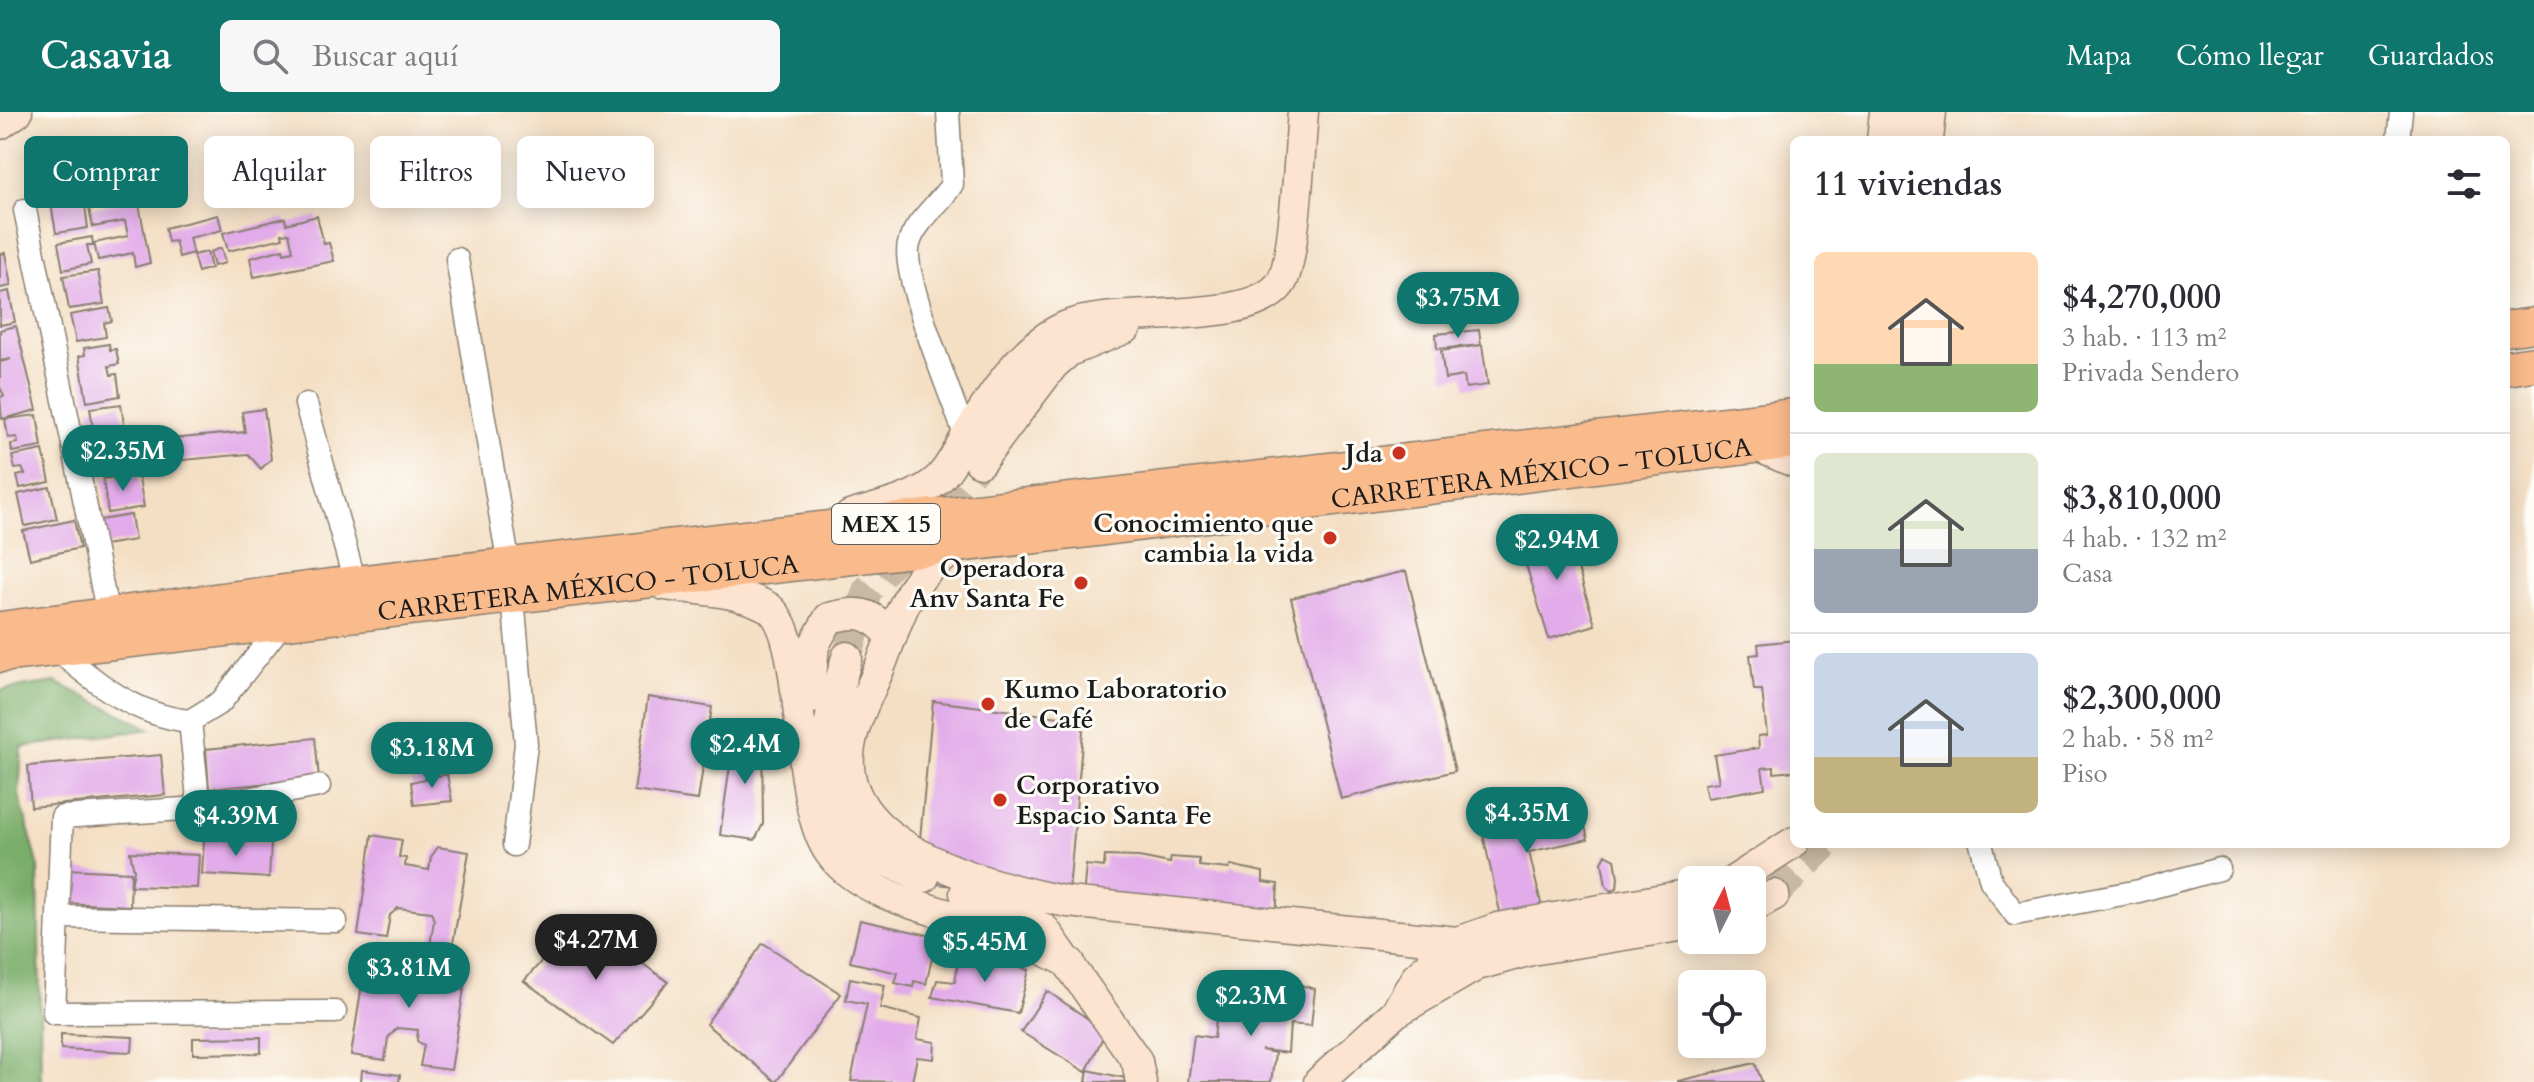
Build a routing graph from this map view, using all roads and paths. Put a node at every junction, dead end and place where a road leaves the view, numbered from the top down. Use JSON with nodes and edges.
{"nodes":[{"id":1,"x":17,"y":112,"type":"edge"},
{"id":2,"x":948,"y":112,"type":"edge"},
{"id":3,"x":1303,"y":112,"type":"edge"},
{"id":4,"x":1885,"y":112,"type":"edge"},
{"id":5,"x":1907,"y":112,"type":"edge"},
{"id":6,"x":1931,"y":112,"type":"edge"},
{"id":7,"x":2401,"y":112,"type":"edge"},
{"id":8,"x":0,"y":124,"type":"edge"},
{"id":9,"x":1882,"y":136,"type":"edge"},
{"id":10,"x":1904,"y":136,"type":"edge"},
{"id":11,"x":1928,"y":136,"type":"edge"},
{"id":12,"x":2398,"y":136,"type":"edge"},
{"id":13,"x":25,"y":210,"type":"dead end"},
{"id":14,"x":457,"y":259,"type":"dead end"},
{"id":15,"x":2534,"y":325,"type":"edge"},
{"id":16,"x":2510,"y":328,"type":"edge"},
{"id":17,"x":2534,"y":364,"type":"edge"},
{"id":18,"x":2510,"y":367,"type":"edge"},
{"id":19,"x":306,"y":404,"type":"dead end"},
{"id":20,"x":1782,"y":425,"type":"edge"},
{"id":21,"x":973,"y":450,"type":"junction"},
{"id":22,"x":1790,"y":450,"type":"edge"},
{"id":23,"x":791,"y":535,"type":"junction"},
{"id":24,"x":961,"y":544,"type":"junction"},
{"id":25,"x":511,"y":582,"type":"junction"},
{"id":26,"x":648,"y":582,"type":"junction"},
{"id":27,"x":355,"y":583,"type":"junction"},
{"id":28,"x":108,"y":615,"type":"junction"},
{"id":29,"x":282,"y":624,"type":"junction"},
{"id":30,"x":0,"y":629,"type":"edge"},
{"id":31,"x":892,"y":636,"type":"junction"},
{"id":32,"x":56,"y":649,"type":"junction"},
{"id":33,"x":0,"y":655,"type":"edge"},
{"id":34,"x":847,"y":657,"type":"tunnel mouth"},
{"id":35,"x":190,"y":721,"type":"junction"},
{"id":36,"x":802,"y":765,"type":"junction"},
{"id":37,"x":319,"y":786,"type":"dead end"},
{"id":38,"x":199,"y":808,"type":"junction"},
{"id":39,"x":1790,"y":843,"type":"edge"},
{"id":40,"x":514,"y":845,"type":"dead end"},
{"id":41,"x":1982,"y":848,"type":"edge"},
{"id":42,"x":1756,"y":866,"type":"edge"},
{"id":43,"x":2219,"y":869,"type":"dead end"},
{"id":44,"x":1678,"y":896,"type":"edge"},
{"id":45,"x":58,"y":917,"type":"junction"},
{"id":46,"x":336,"y":921,"type":"dead end"},
{"id":47,"x":1678,"y":926,"type":"edge"},
{"id":48,"x":1457,"y":942,"type":"junction"},
{"id":49,"x":1070,"y":963,"type":"junction"},
{"id":50,"x":335,"y":1012,"type":"dead end"},
{"id":51,"x":1396,"y":1012,"type":"junction"},
{"id":52,"x":1141,"y":1082,"type":"edge"},
{"id":53,"x":1319,"y":1082,"type":"edge"}],
"edges":[{"from":1,"to":8,"type":"street"},
{"from":2,"to":21,"type":"street"},
{"from":3,"to":21,"type":"street"},
{"from":4,"to":9,"type":"street"},
{"from":5,"to":10,"type":"street"},
{"from":6,"to":11,"type":"street"},
{"from":7,"to":12,"type":"street"},
{"from":13,"to":28,"type":"street"},
{"from":14,"to":25,"type":"street"},
{"from":15,"to":16,"type":"main road"},
{"from":17,"to":18,"type":"main road"},
{"from":19,"to":27,"type":"street"},
{"from":20,"to":22,"type":"street"},
{"from":20,"to":23,"type":"main road","name":"CARRETERA MÉXICO - TOLUCA","number":"MEX 15"},
{"from":20,"to":24,"type":"main road","name":"CARRETERA MÉXICO - TOLUCA","number":"MEX 15"},
{"from":21,"to":23,"type":"street"},
{"from":23,"to":25,"type":"main road","name":"CARRETERA MÉXICO - TOLUCA","number":"MEX 15"},
{"from":24,"to":26,"type":"main road","name":"CARRETERA MÉXICO - TOLUCA","number":"MEX 15"},
{"from":24,"to":31,"type":"street"},
{"from":25,"to":26,"type":"main road","name":"CARRETERA MÉXICO - TOLUCA","number":"MEX 15"},
{"from":25,"to":27,"type":"main road","name":"CARRETERA MÉXICO - TOLUCA","number":"MEX 15"},
{"from":25,"to":29,"type":"main road","name":"CARRETERA MÉXICO - TOLUCA","number":"MEX 15"},
{"from":25,"to":40,"type":"street"},
{"from":26,"to":36,"type":"street"},
{"from":27,"to":28,"type":"main road","name":"CARRETERA MÉXICO - TOLUCA","number":"MEX 15"},
{"from":28,"to":30,"type":"main road","name":"CARRETERA MÉXICO - TOLUCA","number":"MEX 15"},
{"from":29,"to":32,"type":"main road","name":"CARRETERA MÉXICO - TOLUCA","number":"MEX 15"},
{"from":29,"to":35,"type":"street"},
{"from":31,"to":36,"type":"street"},
{"from":31,"to":48,"type":"street"},
{"from":32,"to":33,"type":"main road","name":"CARRETERA MÉXICO - TOLUCA","number":"MEX 15"},
{"from":32,"to":35,"type":"street"},
{"from":34,"to":49,"type":"street"},
{"from":35,"to":38,"type":"street"},
{"from":36,"to":49,"type":"street"},
{"from":37,"to":38,"type":"street"},
{"from":38,"to":45,"type":"street"},
{"from":39,"to":42,"type":"street"},
{"from":41,"to":43,"type":"street"},
{"from":44,"to":48,"type":"street"},
{"from":45,"to":46,"type":"street"},
{"from":45,"to":50,"type":"street"},
{"from":47,"to":51,"type":"street"},
{"from":48,"to":51,"type":"street"},
{"from":49,"to":52,"type":"street"},
{"from":51,"to":53,"type":"street"}]}
